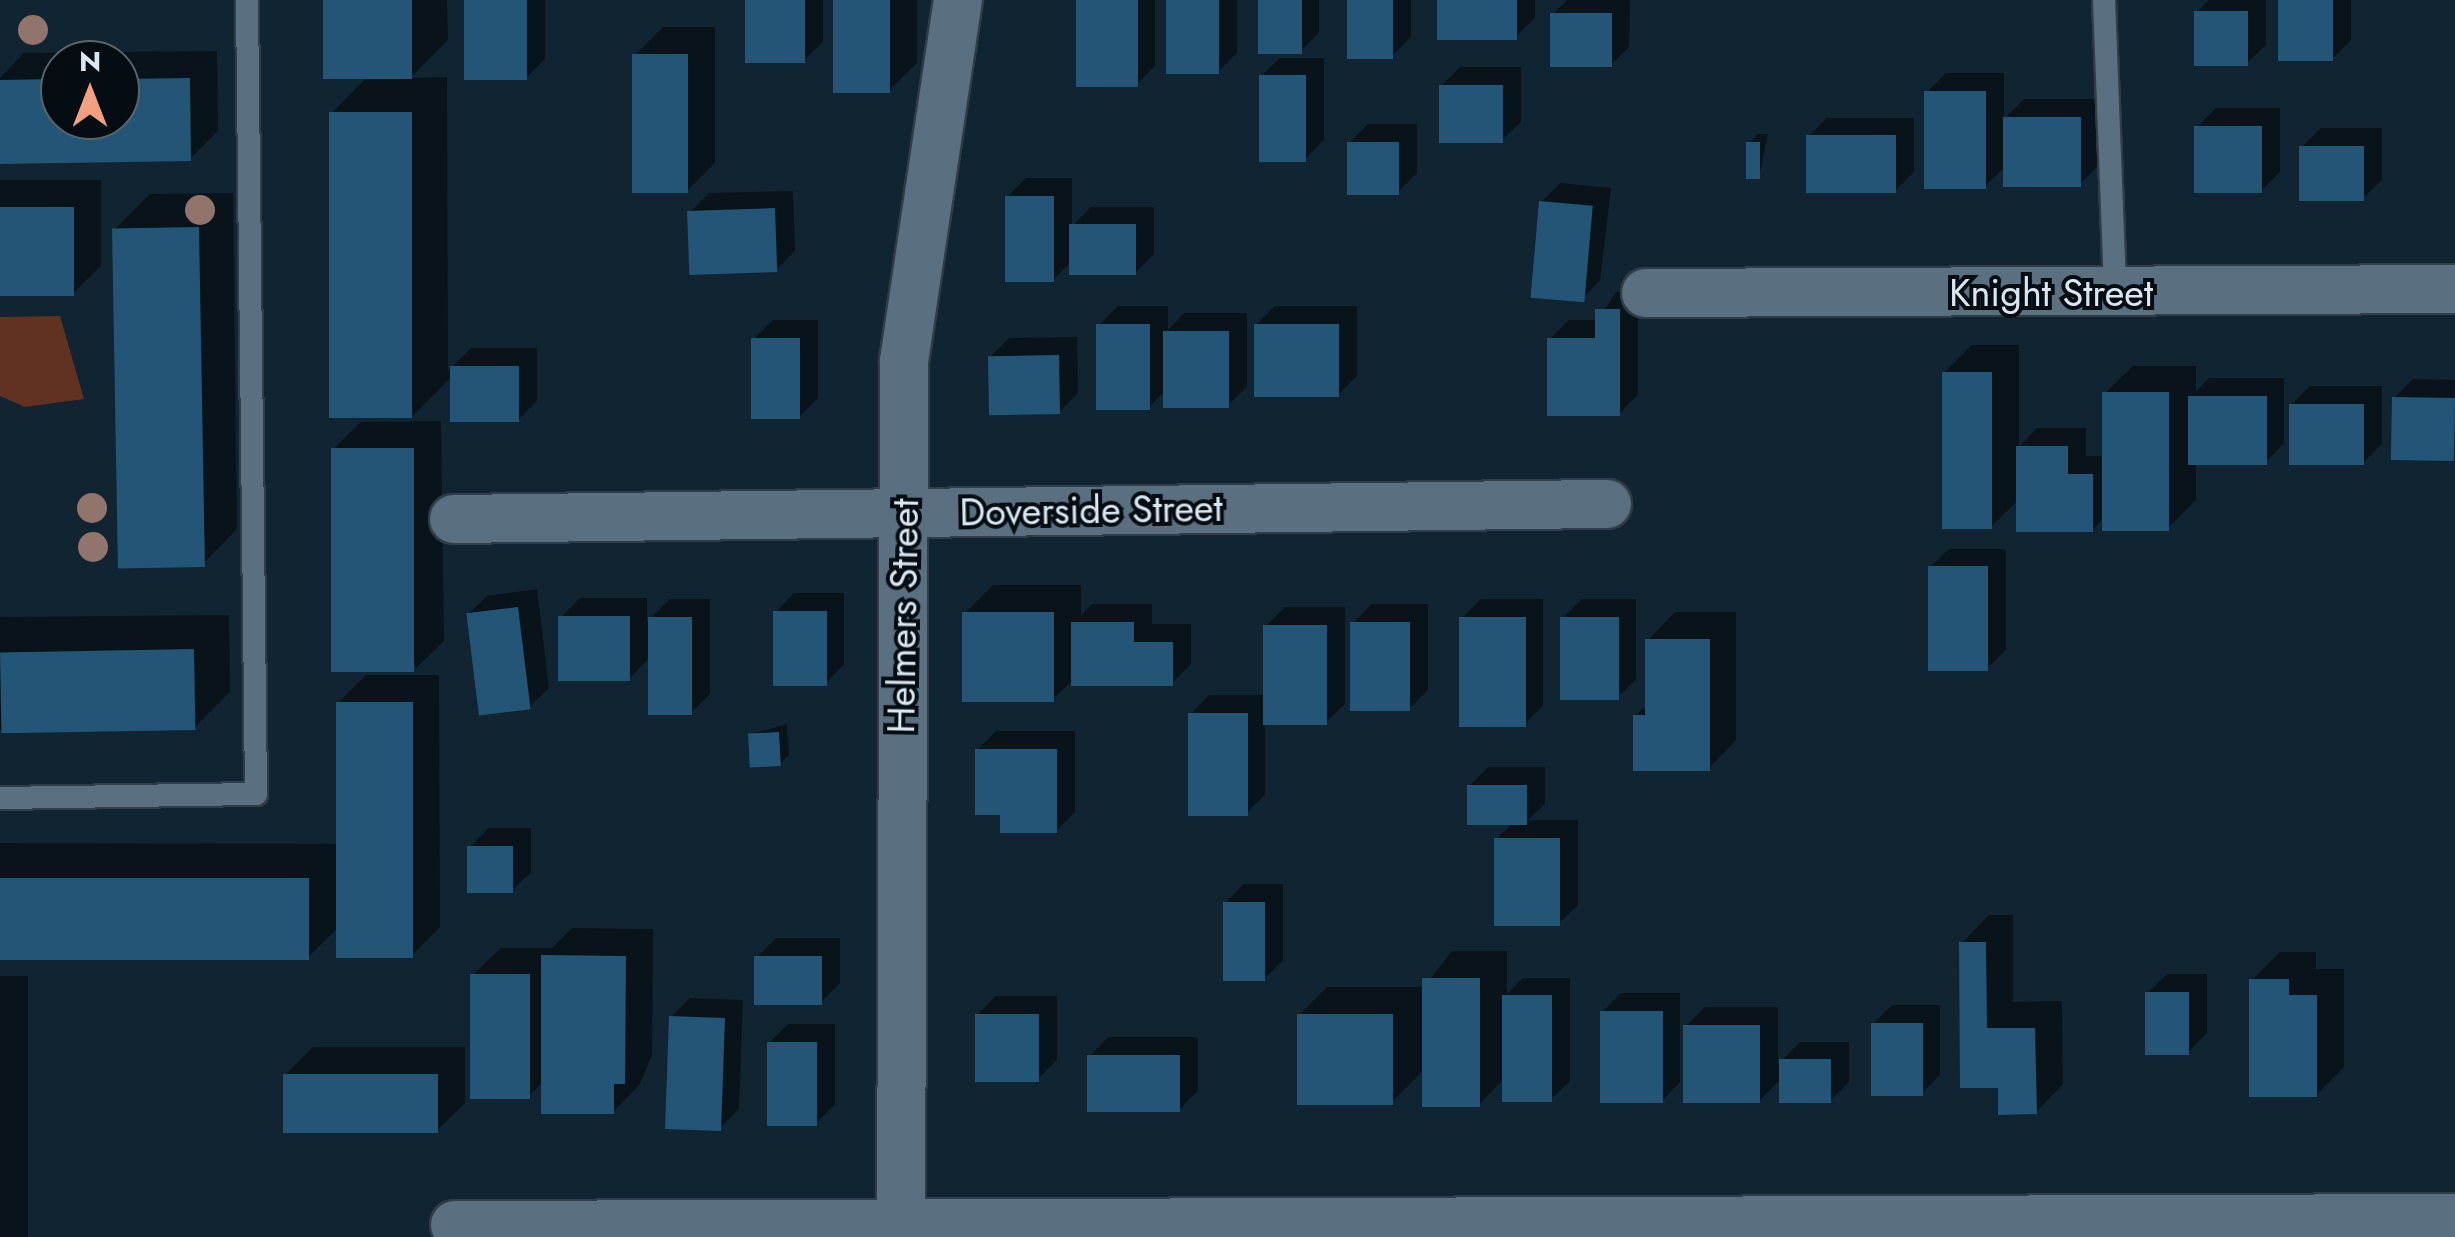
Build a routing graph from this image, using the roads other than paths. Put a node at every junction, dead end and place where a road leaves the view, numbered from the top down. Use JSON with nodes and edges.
{"nodes":[{"id":1,"x":247,"y":0,"type":"edge"},
{"id":2,"x":958,"y":0,"type":"edge"},
{"id":3,"x":2104,"y":0,"type":"edge"},
{"id":4,"x":2455,"y":290,"type":"edge"},
{"id":5,"x":1646,"y":292,"type":"dead end"},
{"id":6,"x":2115,"y":293,"type":"junction"},
{"id":7,"x":1608,"y":504,"type":"dead end"},
{"id":8,"x":906,"y":512,"type":"junction"},
{"id":9,"x":454,"y":519,"type":"dead end"},
{"id":10,"x":0,"y":798,"type":"edge"},
{"id":11,"x":2455,"y":1218,"type":"edge"},
{"id":12,"x":455,"y":1225,"type":"dead end"},
{"id":13,"x":901,"y":1230,"type":"edge"}],
"edges":[{"from":1,"to":10,"type":"lane"},
{"from":2,"to":8,"type":"street","name":"Helmers Street"},
{"from":3,"to":6,"type":"lane"},
{"from":4,"to":6,"type":"street","name":"Knight Street"},
{"from":5,"to":6,"type":"street","name":"Knight Street"},
{"from":7,"to":8,"type":"street","name":"Doverside Street"},
{"from":8,"to":9,"type":"street","name":"Doverside Street"},
{"from":8,"to":13,"type":"street","name":"Helmers Street"},
{"from":11,"to":13,"type":"street"},
{"from":12,"to":13,"type":"street"}]}
